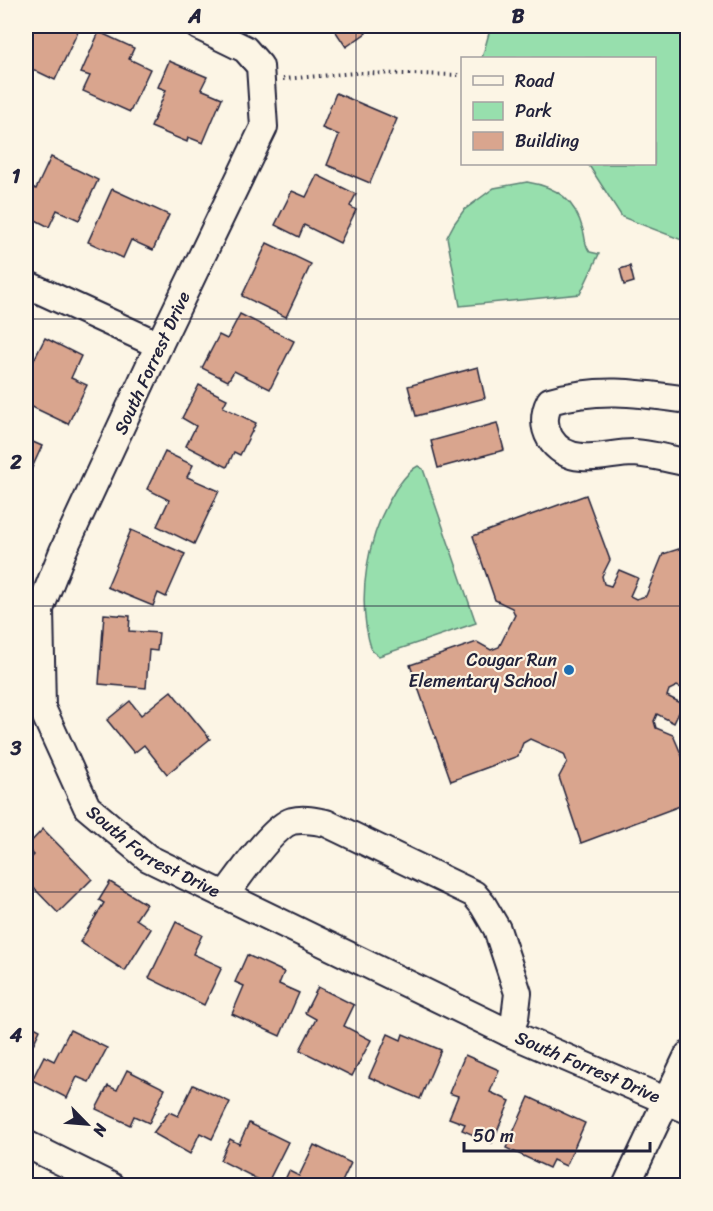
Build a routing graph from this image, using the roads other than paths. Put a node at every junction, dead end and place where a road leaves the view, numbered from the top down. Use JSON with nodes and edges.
{"nodes":[{"id":1,"x":198,"y":26,"type":"edge"},
{"id":2,"x":26,"y":284,"type":"edge"},
{"id":3,"x":159,"y":345,"type":"junction"},
{"id":4,"x":687,"y":400,"type":"edge"},
{"id":5,"x":687,"y":463,"type":"edge"},
{"id":6,"x":225,"y":895,"type":"junction"},
{"id":7,"x":509,"y":1033,"type":"junction"},
{"id":8,"x":687,"y":1055,"type":"edge"},
{"id":9,"x":677,"y":1105,"type":"edge"},
{"id":10,"x":26,"y":1144,"type":"edge"},
{"id":11,"x":111,"y":1185,"type":"edge"},
{"id":12,"x":626,"y":1185,"type":"edge"}],
"edges":[{"from":1,"to":3,"type":"street","name":"South Forrest Drive"},
{"from":2,"to":3,"type":"street"},
{"from":3,"to":6,"type":"street","name":"South Forrest Drive"},
{"from":4,"to":5,"type":"street"},
{"from":6,"to":7,"type":"street","name":"South Forrest Drive"},
{"from":6,"to":7,"type":"street"},
{"from":7,"to":9,"type":"street","name":"South Forrest Drive"},
{"from":8,"to":9,"type":"street"},
{"from":9,"to":12,"type":"street"},
{"from":10,"to":11,"type":"street"}]}
